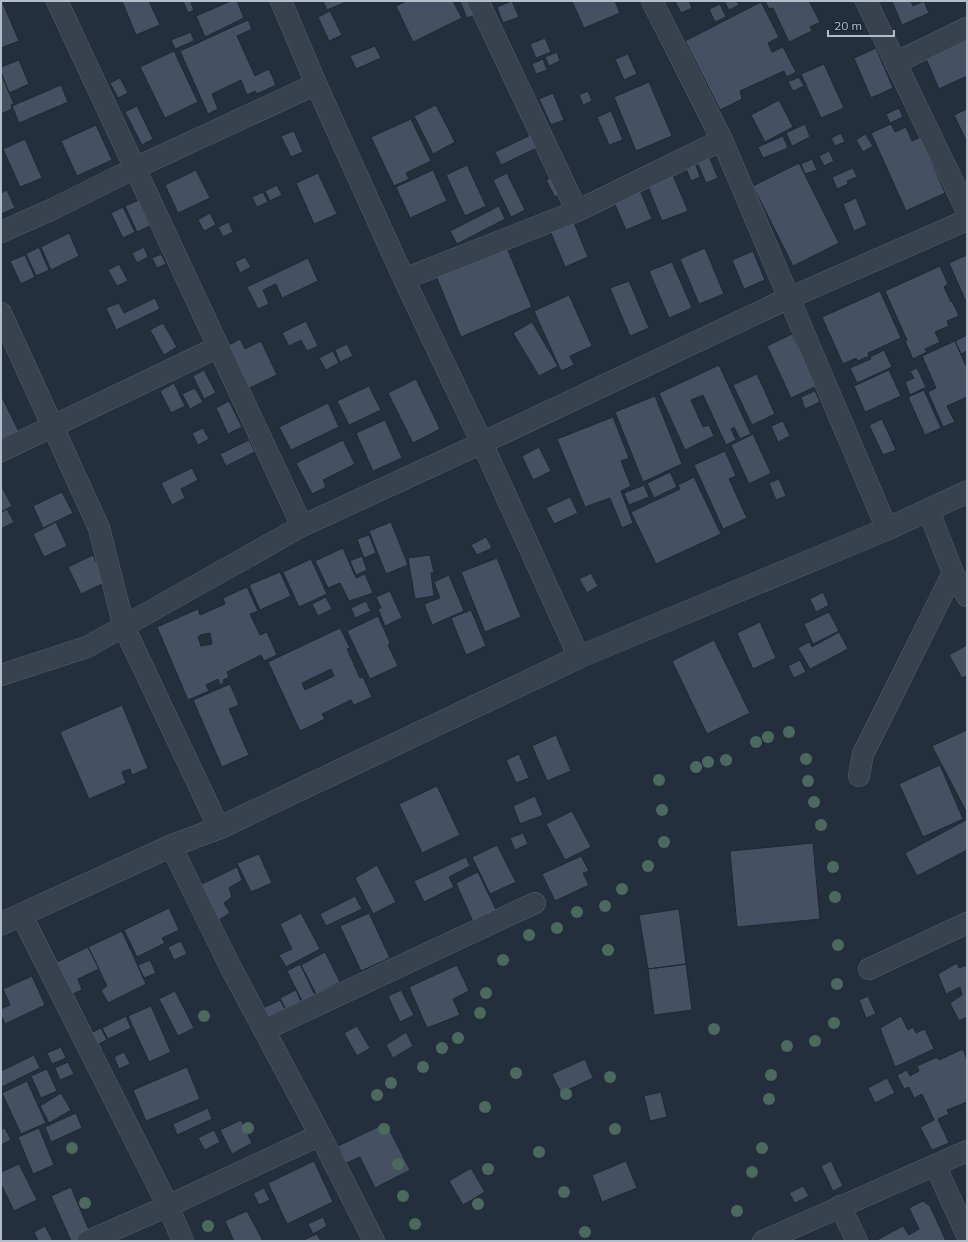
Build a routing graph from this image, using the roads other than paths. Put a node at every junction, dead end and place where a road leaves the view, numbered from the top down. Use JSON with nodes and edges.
{"nodes":[{"id":1,"x":57,"y":1,"type":"edge"},
{"id":2,"x":281,"y":1,"type":"edge"},
{"id":3,"x":478,"y":1,"type":"edge"},
{"id":4,"x":652,"y":1,"type":"edge"},
{"id":5,"x":866,"y":1,"type":"edge"},
{"id":6,"x":967,"y":28,"type":"edge"},
{"id":7,"x":895,"y":63,"type":"junction"},
{"id":8,"x":316,"y":84,"type":"junction"},
{"id":9,"x":722,"y":140,"type":"junction"},
{"id":10,"x":135,"y":168,"type":"junction"},
{"id":11,"x":577,"y":211,"type":"junction"},
{"id":12,"x":967,"y":211,"type":"edge"},
{"id":13,"x":967,"y":220,"type":"edge"},
{"id":14,"x":1,"y":232,"type":"edge"},
{"id":15,"x":404,"y":279,"type":"junction"},
{"id":16,"x":789,"y":298,"type":"junction"},
{"id":17,"x":1,"y":313,"type":"edge"},
{"id":18,"x":218,"y":347,"type":"junction"},
{"id":19,"x":53,"y":427,"type":"junction"},
{"id":20,"x":482,"y":443,"type":"junction"},
{"id":21,"x":1,"y":451,"type":"edge"},
{"id":22,"x":967,"y":492,"type":"edge"},
{"id":23,"x":928,"y":509,"type":"junction"},
{"id":24,"x":302,"y":526,"type":"junction"},
{"id":25,"x":887,"y":530,"type":"junction"},
{"id":26,"x":953,"y":573,"type":"junction"},
{"id":27,"x":967,"y":596,"type":"edge"},
{"id":28,"x":124,"y":628,"type":"junction"},
{"id":29,"x":579,"y":657,"type":"junction"},
{"id":30,"x":1,"y":675,"type":"edge"},
{"id":31,"x":859,"y":776,"type":"dead end"},
{"id":32,"x":219,"y":828,"type":"junction"},
{"id":33,"x":171,"y":846,"type":"junction"},
{"id":34,"x":535,"y":903,"type":"dead end"},
{"id":35,"x":21,"y":914,"type":"junction"},
{"id":36,"x":967,"y":923,"type":"edge"},
{"id":37,"x":1,"y":924,"type":"edge"},
{"id":38,"x":870,"y":969,"type":"dead end"},
{"id":39,"x":264,"y":1030,"type":"junction"},
{"id":40,"x":320,"y":1136,"type":"junction"},
{"id":41,"x":967,"y":1151,"type":"edge"},
{"id":42,"x":935,"y":1166,"type":"junction"},
{"id":43,"x":168,"y":1206,"type":"junction"},
{"id":44,"x":840,"y":1206,"type":"junction"},
{"id":45,"x":967,"y":1235,"type":"edge"},
{"id":46,"x":88,"y":1241,"type":"edge"},
{"id":47,"x":182,"y":1241,"type":"edge"},
{"id":48,"x":374,"y":1241,"type":"edge"},
{"id":49,"x":763,"y":1241,"type":"edge"},
{"id":50,"x":857,"y":1241,"type":"edge"}],
"edges":[{"from":1,"to":10,"type":"street"},
{"from":2,"to":8,"type":"street"},
{"from":3,"to":11,"type":"street"},
{"from":4,"to":9,"type":"street"},
{"from":5,"to":7,"type":"street"},
{"from":6,"to":7,"type":"street"},
{"from":7,"to":12,"type":"street"},
{"from":8,"to":10,"type":"street"},
{"from":8,"to":15,"type":"street"},
{"from":9,"to":11,"type":"street"},
{"from":9,"to":16,"type":"street"},
{"from":10,"to":14,"type":"street"},
{"from":10,"to":18,"type":"street"},
{"from":11,"to":15,"type":"street"},
{"from":13,"to":16,"type":"street"},
{"from":15,"to":20,"type":"street"},
{"from":16,"to":20,"type":"street"},
{"from":16,"to":25,"type":"street"},
{"from":17,"to":19,"type":"street"},
{"from":18,"to":19,"type":"street"},
{"from":18,"to":24,"type":"street"},
{"from":19,"to":21,"type":"street"},
{"from":19,"to":28,"type":"street"},
{"from":20,"to":24,"type":"street"},
{"from":20,"to":29,"type":"street"},
{"from":22,"to":23,"type":"street"},
{"from":23,"to":25,"type":"street"},
{"from":23,"to":26,"type":"street"},
{"from":24,"to":28,"type":"street"},
{"from":25,"to":29,"type":"street"},
{"from":26,"to":27,"type":"street"},
{"from":26,"to":31,"type":"street"},
{"from":28,"to":30,"type":"street"},
{"from":28,"to":32,"type":"street"},
{"from":29,"to":32,"type":"street"},
{"from":32,"to":33,"type":"street"},
{"from":33,"to":35,"type":"street"},
{"from":33,"to":39,"type":"street"},
{"from":34,"to":39,"type":"street"},
{"from":35,"to":37,"type":"street"},
{"from":35,"to":43,"type":"street"},
{"from":36,"to":38,"type":"street"},
{"from":39,"to":40,"type":"street"},
{"from":40,"to":43,"type":"street"},
{"from":40,"to":48,"type":"street"},
{"from":41,"to":42,"type":"street"},
{"from":42,"to":44,"type":"street"},
{"from":42,"to":45,"type":"street"},
{"from":43,"to":46,"type":"street"},
{"from":43,"to":47,"type":"street"},
{"from":44,"to":49,"type":"street"},
{"from":44,"to":50,"type":"street"}]}
